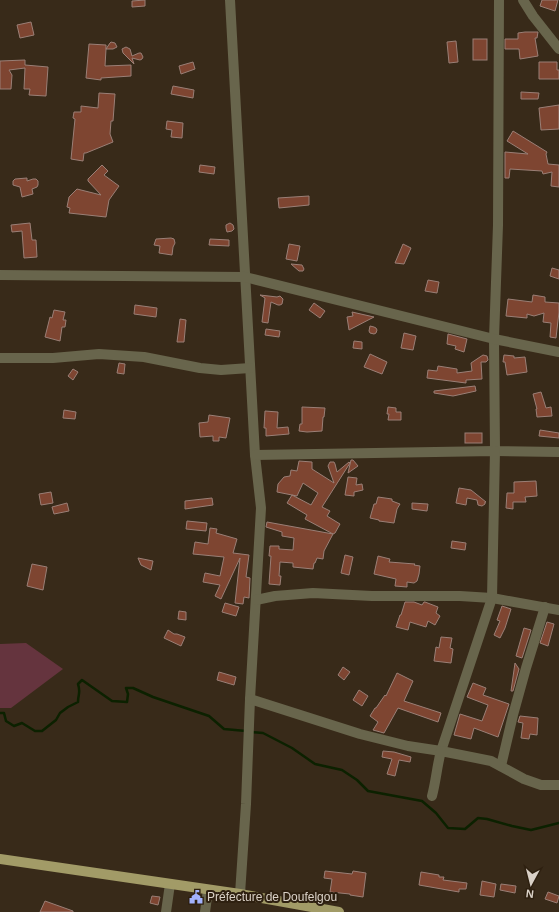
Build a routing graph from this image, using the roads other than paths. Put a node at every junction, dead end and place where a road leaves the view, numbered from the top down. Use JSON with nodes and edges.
{"nodes":[{"id":1,"x":230,"y":0,"type":"edge"},
{"id":2,"x":499,"y":0,"type":"edge"},
{"id":3,"x":523,"y":0,"type":"edge"},
{"id":4,"x":559,"y":49,"type":"edge"},
{"id":5,"x":0,"y":275,"type":"edge"},
{"id":6,"x":245,"y":277,"type":"junction"},
{"id":7,"x":494,"y":340,"type":"junction"},
{"id":8,"x":559,"y":352,"type":"edge"},
{"id":9,"x":0,"y":358,"type":"edge"},
{"id":10,"x":250,"y":368,"type":"junction"},
{"id":11,"x":495,"y":451,"type":"junction"},
{"id":12,"x":559,"y":452,"type":"edge"},
{"id":13,"x":255,"y":455,"type":"junction"},
{"id":14,"x":492,"y":598,"type":"junction"},
{"id":15,"x":256,"y":600,"type":"junction"},
{"id":16,"x":545,"y":607,"type":"junction"},
{"id":17,"x":559,"y":610,"type":"edge"},
{"id":18,"x":250,"y":698,"type":"junction"},
{"id":19,"x":441,"y":751,"type":"junction"},
{"id":20,"x":501,"y":766,"type":"junction"},
{"id":21,"x":559,"y":786,"type":"edge"},
{"id":22,"x":432,"y":796,"type":"dead end"},
{"id":23,"x":0,"y":859,"type":"edge"},
{"id":24,"x":170,"y":884,"type":"junction"},
{"id":25,"x":208,"y":890,"type":"junction"},
{"id":26,"x":240,"y":894,"type":"junction"},
{"id":27,"x":166,"y":912,"type":"edge"},
{"id":28,"x":205,"y":912,"type":"edge"},
{"id":29,"x":339,"y":912,"type":"edge"}],
"edges":[{"from":1,"to":6,"type":"street"},
{"from":2,"to":7,"type":"street"},
{"from":3,"to":4,"type":"street"},
{"from":5,"to":6,"type":"street"},
{"from":6,"to":7,"type":"street"},
{"from":6,"to":10,"type":"street"},
{"from":7,"to":8,"type":"street"},
{"from":7,"to":11,"type":"street"},
{"from":9,"to":10,"type":"street"},
{"from":10,"to":13,"type":"street"},
{"from":11,"to":12,"type":"street"},
{"from":11,"to":13,"type":"street"},
{"from":11,"to":14,"type":"street"},
{"from":13,"to":15,"type":"street"},
{"from":14,"to":15,"type":"street"},
{"from":14,"to":16,"type":"street"},
{"from":14,"to":19,"type":"street"},
{"from":15,"to":18,"type":"street"},
{"from":16,"to":17,"type":"street"},
{"from":16,"to":20,"type":"street"},
{"from":18,"to":19,"type":"street"},
{"from":18,"to":26,"type":"street"},
{"from":19,"to":20,"type":"street"},
{"from":19,"to":22,"type":"street"},
{"from":20,"to":21,"type":"street"},
{"from":23,"to":24,"type":"main road"},
{"from":24,"to":25,"type":"main road"},
{"from":24,"to":27,"type":"street"},
{"from":25,"to":26,"type":"main road"},
{"from":25,"to":28,"type":"street"},
{"from":26,"to":29,"type":"main road"}]}
